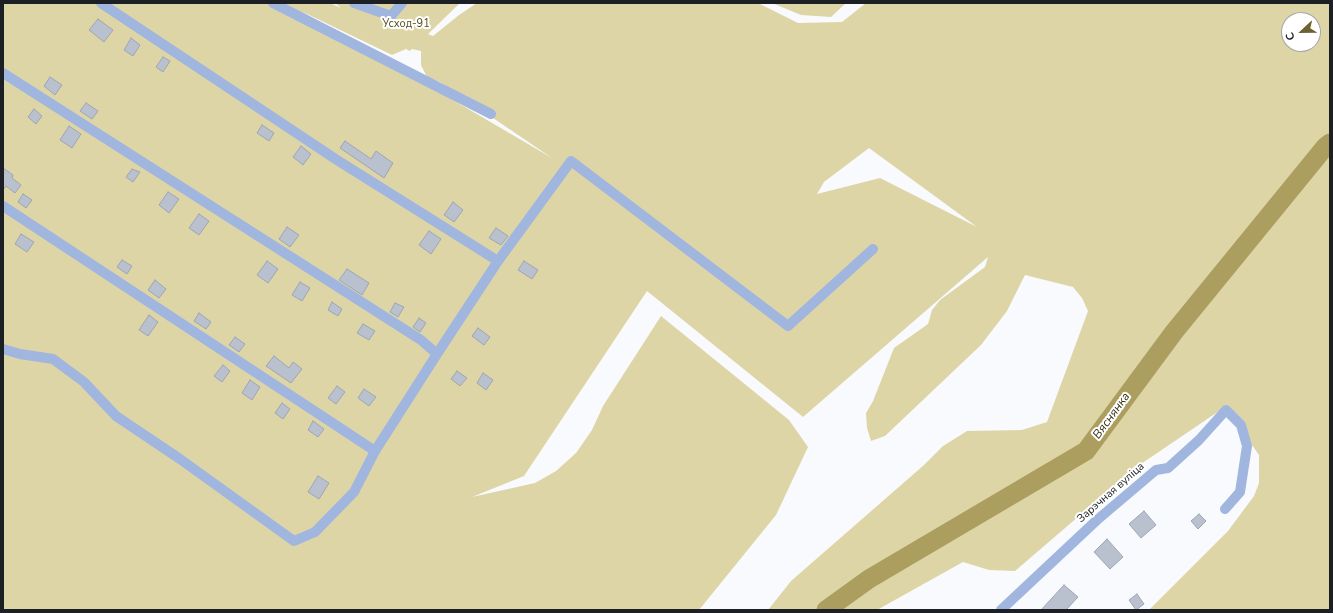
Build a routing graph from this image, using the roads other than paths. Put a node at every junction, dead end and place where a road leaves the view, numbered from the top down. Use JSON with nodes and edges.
{"nodes":[{"id":1,"x":101,"y":3,"type":"edge"},
{"id":2,"x":273,"y":3,"type":"edge"},
{"id":3,"x":354,"y":3,"type":"edge"},
{"id":4,"x":402,"y":3,"type":"edge"},
{"id":5,"x":3,"y":73,"type":"edge"},
{"id":6,"x":491,"y":114,"type":"dead end"},
{"id":7,"x":3,"y":206,"type":"edge"},
{"id":8,"x":873,"y":249,"type":"dead end"},
{"id":9,"x":498,"y":261,"type":"junction"},
{"id":10,"x":3,"y":349,"type":"edge"},
{"id":11,"x":437,"y":354,"type":"junction"},
{"id":12,"x":375,"y":451,"type":"junction"},
{"id":13,"x":1225,"y":509,"type":"dead end"},
{"id":14,"x":1002,"y":610,"type":"edge"}],
"edges":[{"from":1,"to":9,"type":"street"},
{"from":2,"to":6,"type":"street"},
{"from":3,"to":4,"type":"street"},
{"from":5,"to":11,"type":"street"},
{"from":7,"to":12,"type":"street"},
{"from":8,"to":9,"type":"street"},
{"from":9,"to":11,"type":"street"},
{"from":10,"to":12,"type":"street"},
{"from":11,"to":12,"type":"street"},
{"from":13,"to":14,"type":"street","name":"Зарэчная вуліца"}]}
